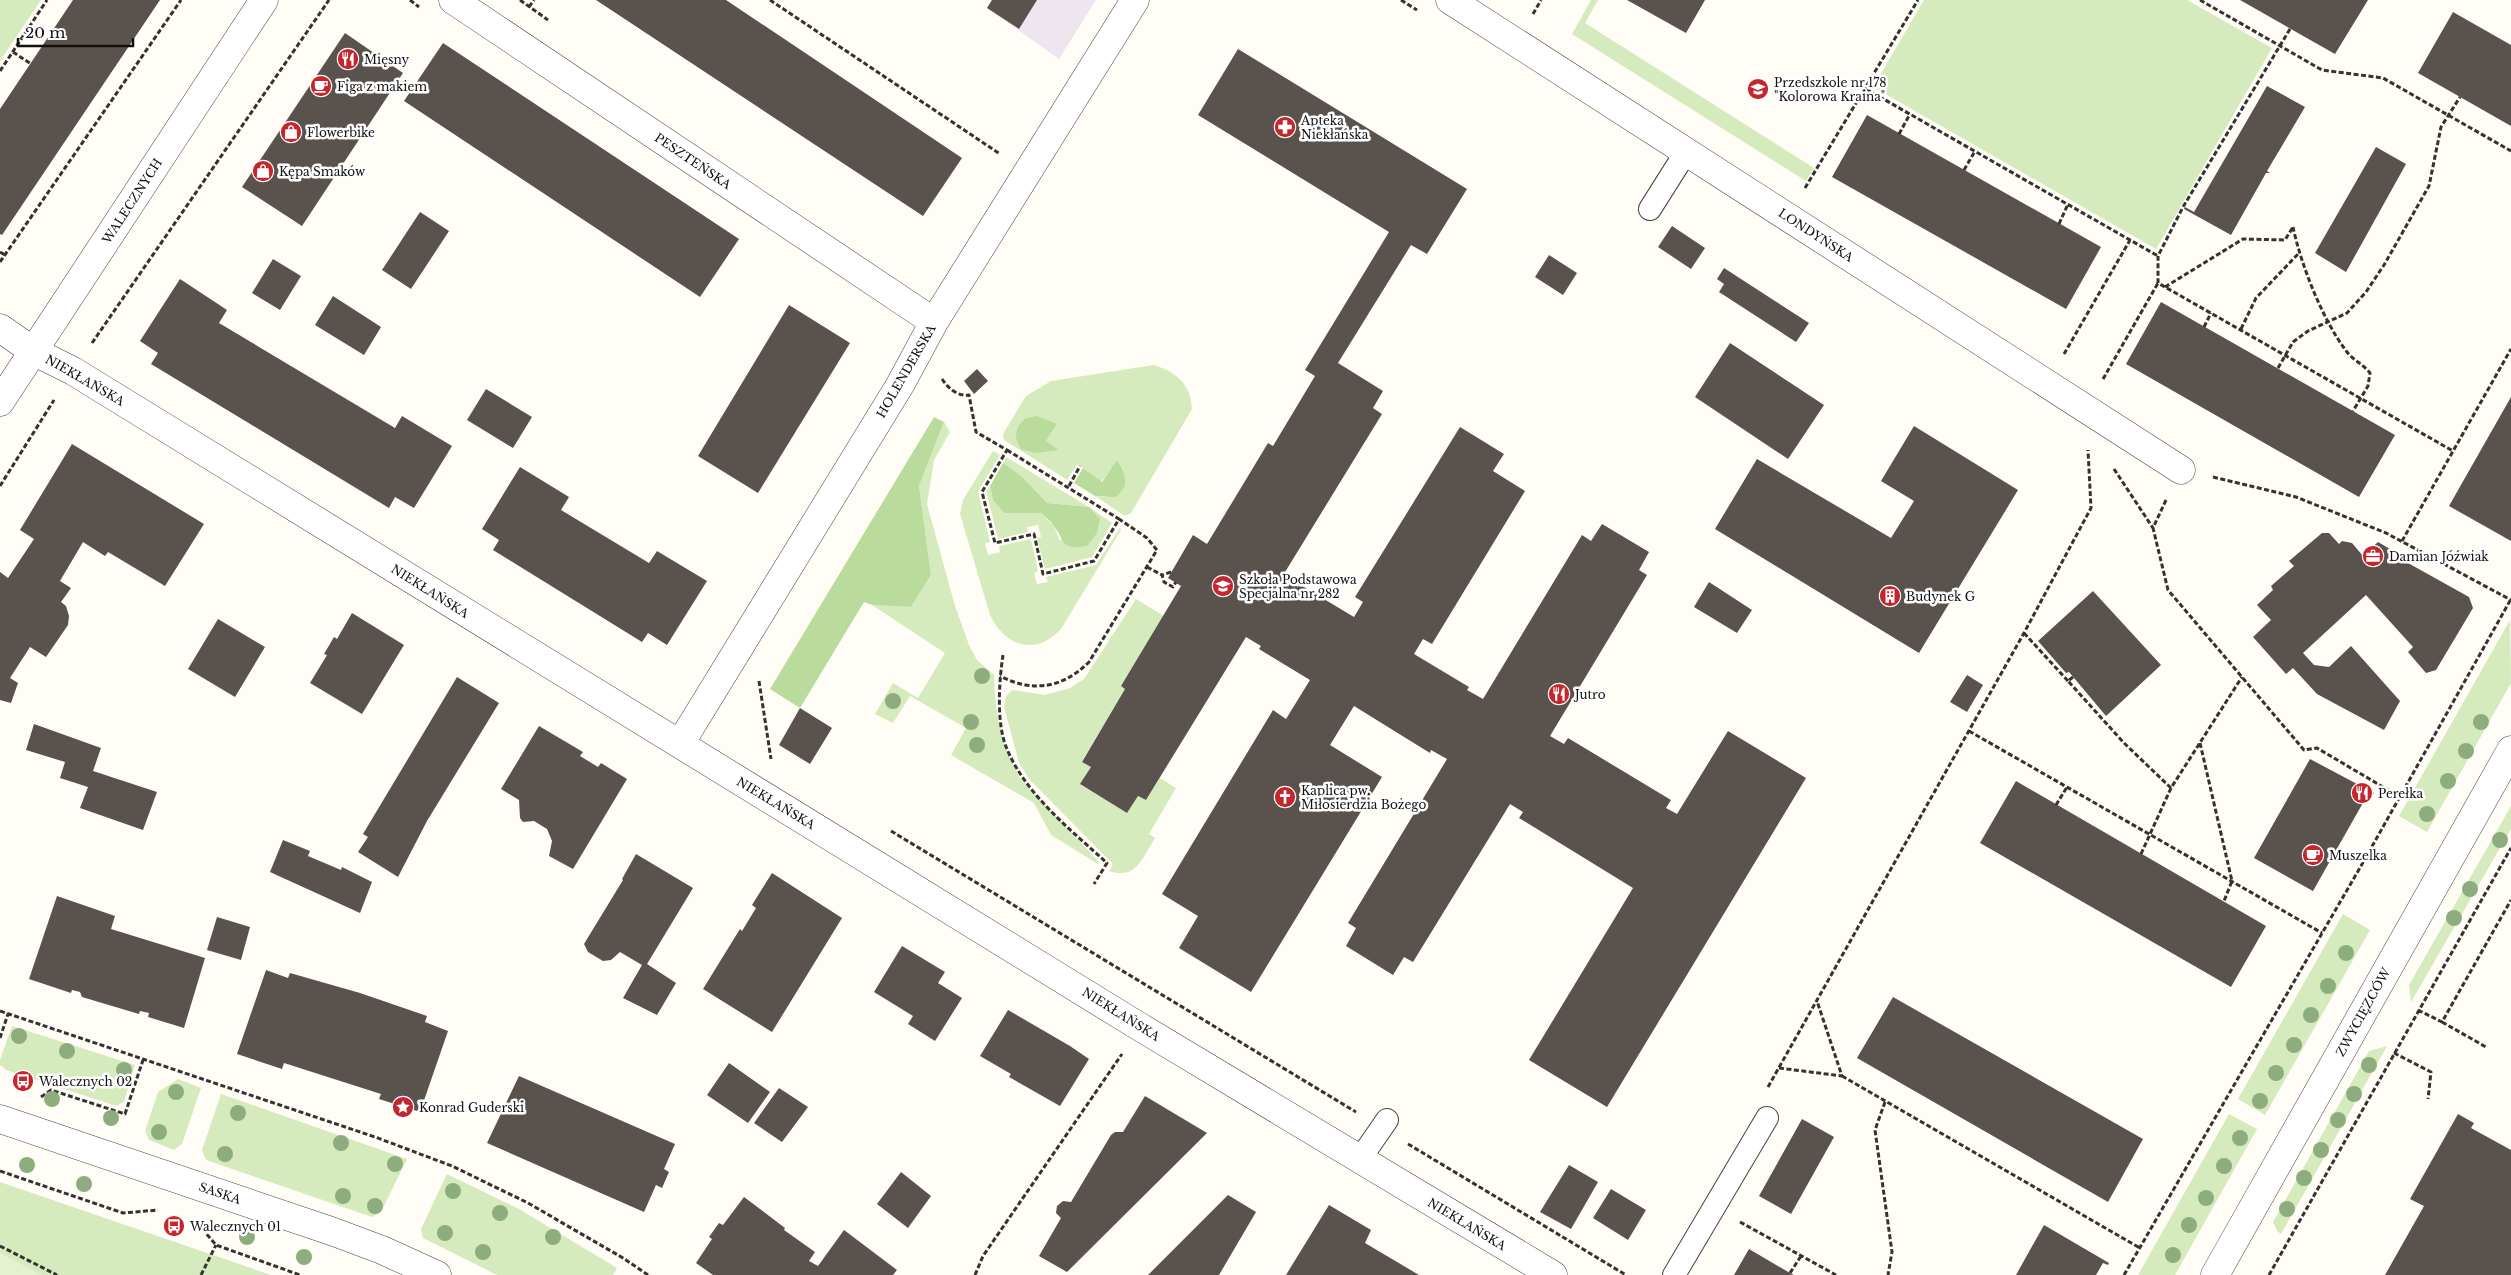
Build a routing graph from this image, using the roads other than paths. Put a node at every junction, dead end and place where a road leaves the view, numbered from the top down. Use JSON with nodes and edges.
{"nodes":[{"id":1,"x":264,"y":0,"type":"edge"},
{"id":2,"x":453,"y":0,"type":"edge"},
{"id":3,"x":1135,"y":0,"type":"edge"},
{"id":4,"x":1450,"y":0,"type":"edge"},
{"id":5,"x":1686,"y":152,"type":"junction"},
{"id":6,"x":1650,"y":209,"type":"dead end"},
{"id":7,"x":934,"y":322,"type":"junction"},
{"id":8,"x":0,"y":328,"type":"edge"},
{"id":9,"x":33,"y":351,"type":"junction"},
{"id":10,"x":0,"y":402,"type":"edge"},
{"id":11,"x":2181,"y":470,"type":"road end"},
{"id":12,"x":680,"y":744,"type":"junction"},
{"id":13,"x":2511,"y":750,"type":"edge"},
{"id":14,"x":1766,"y":1118,"type":"road end"},
{"id":15,"x":0,"y":1119,"type":"edge"},
{"id":16,"x":1384,"y":1124,"type":"road end"},
{"id":17,"x":1360,"y":1159,"type":"junction"},
{"id":18,"x":437,"y":1275,"type":"edge"},
{"id":19,"x":1553,"y":1275,"type":"edge"},
{"id":20,"x":1674,"y":1275,"type":"edge"},
{"id":21,"x":2215,"y":1275,"type":"edge"}],
"edges":[{"from":1,"to":9,"type":"street","name":"WALECZNYCH"},
{"from":2,"to":7,"type":"street","name":"PESZTEŃSKA"},
{"from":3,"to":7,"type":"street","name":"HOLENDERSKA"},
{"from":4,"to":5,"type":"street","name":"LONDYŃSKA"},
{"from":5,"to":6,"type":"lane"},
{"from":5,"to":11,"type":"street","name":"LONDYŃSKA"},
{"from":7,"to":12,"type":"street","name":"HOLENDERSKA"},
{"from":8,"to":9,"type":"street","name":"NIEKŁAŃSKA"},
{"from":9,"to":10,"type":"street","name":"WALECZNYCH"},
{"from":9,"to":12,"type":"street","name":"NIEKŁAŃSKA"},
{"from":12,"to":17,"type":"street","name":"NIEKŁAŃSKA"},
{"from":13,"to":21,"type":"street","name":"ZWYCIĘZCÓW"},
{"from":14,"to":20,"type":"lane"},
{"from":15,"to":18,"type":"street","name":"SASKA"},
{"from":16,"to":17,"type":"lane"},
{"from":17,"to":19,"type":"street","name":"NIEKŁAŃSKA"}]}
